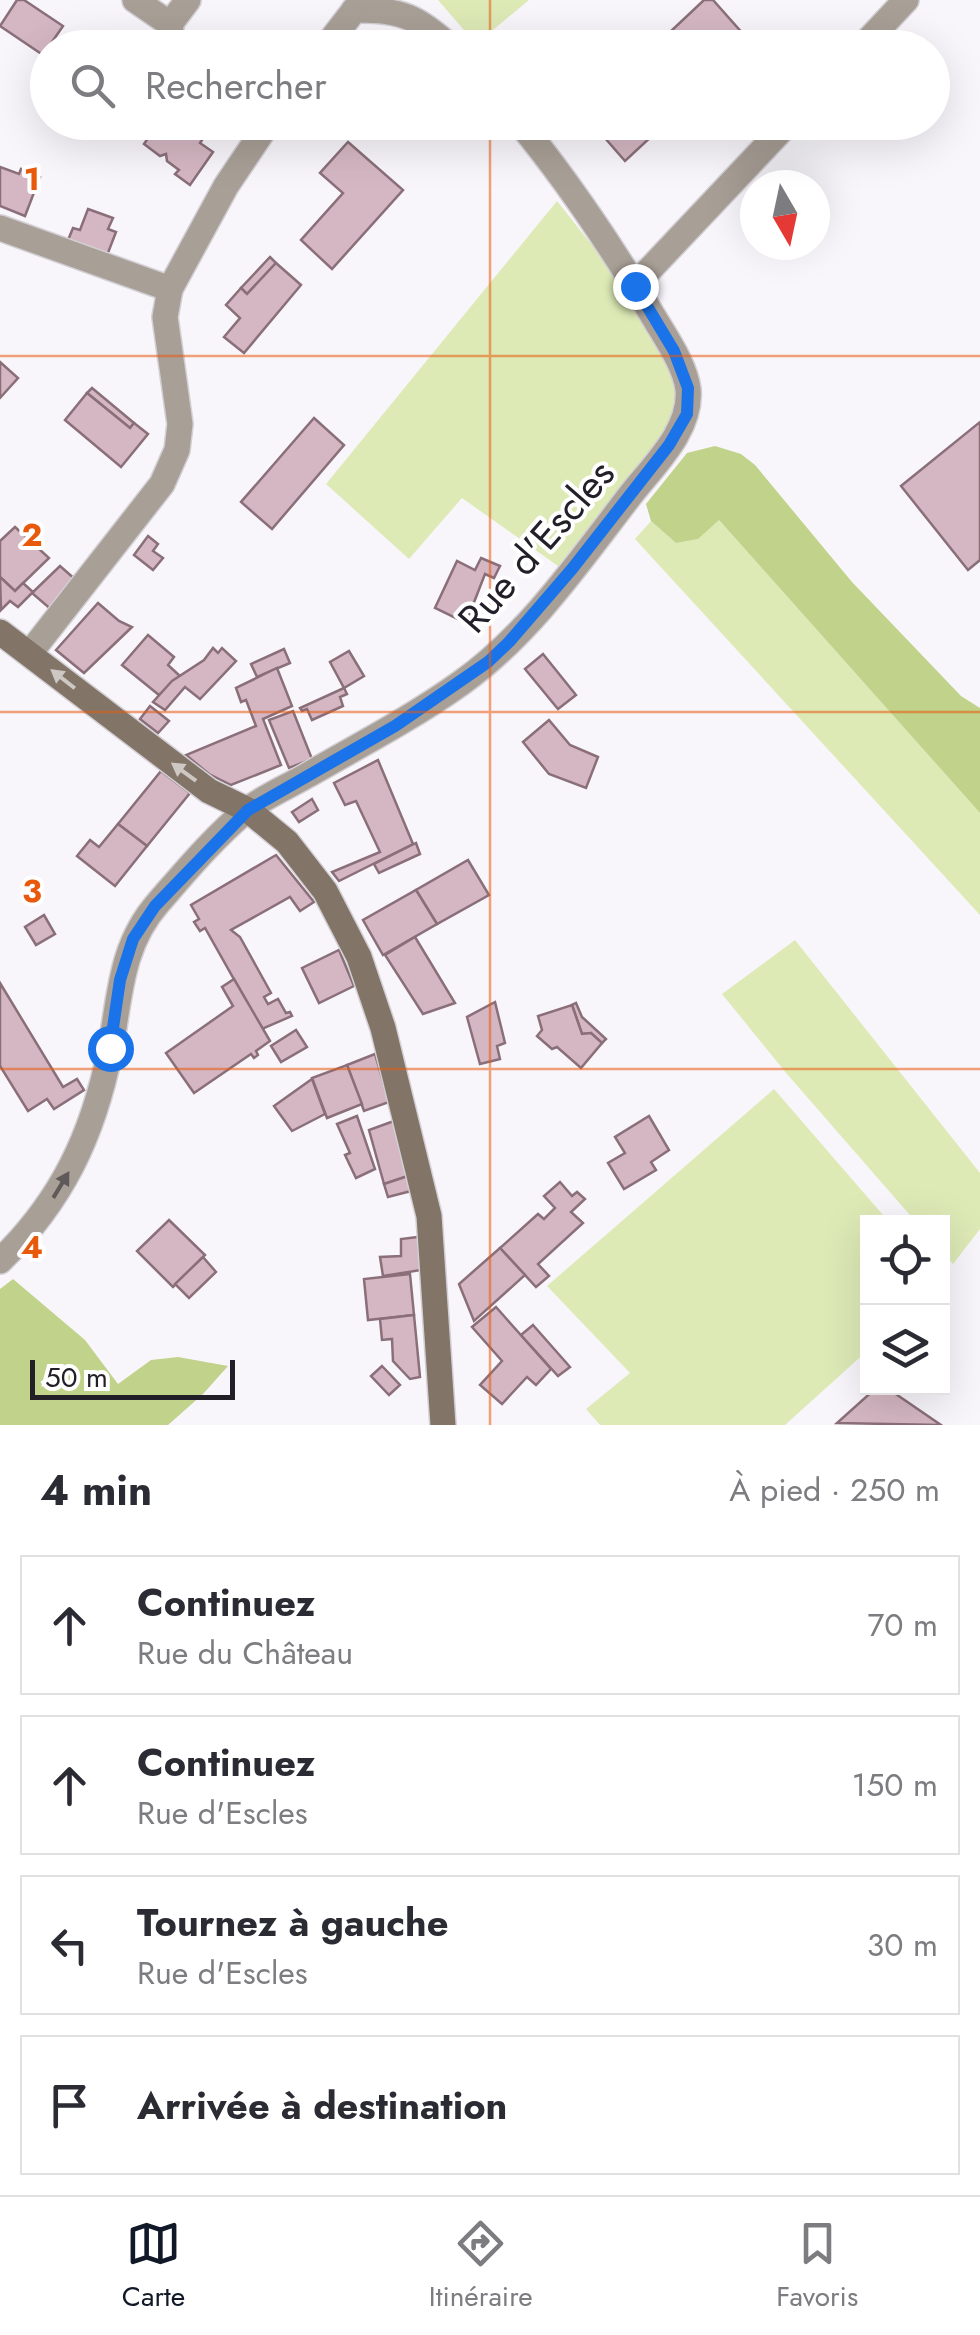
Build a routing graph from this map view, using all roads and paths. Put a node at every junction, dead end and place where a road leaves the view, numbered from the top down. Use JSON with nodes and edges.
{"nodes":[{"id":1,"x":135,"y":0,"type":"edge"},
{"id":2,"x":188,"y":0,"type":"edge"},
{"id":3,"x":906,"y":0,"type":"edge"},
{"id":4,"x":358,"y":5,"type":"edge"},
{"id":5,"x":165,"y":30,"type":"edge"},
{"id":6,"x":174,"y":30,"type":"edge"},
{"id":7,"x":339,"y":30,"type":"edge"},
{"id":8,"x":431,"y":30,"type":"edge"},
{"id":9,"x":877,"y":30,"type":"edge"},
{"id":10,"x":253,"y":140,"type":"edge"},
{"id":11,"x":534,"y":140,"type":"edge"},
{"id":12,"x":772,"y":140,"type":"edge"},
{"id":13,"x":0,"y":228,"type":"edge"},
{"id":14,"x":635,"y":286,"type":"junction"},
{"id":15,"x":170,"y":289,"type":"junction"},
{"id":16,"x":0,"y":632,"type":"edge"},
{"id":17,"x":30,"y":653,"type":"junction"},
{"id":18,"x":248,"y":810,"type":"junction"},
{"id":19,"x":0,"y":1261,"type":"edge"},
{"id":20,"x":443,"y":1425,"type":"edge"}],
"edges":[{"from":1,"to":5,"type":"street"},
{"from":2,"to":6,"type":"street"},
{"from":3,"to":9,"type":"street"},
{"from":4,"to":7,"type":"street"},
{"from":4,"to":8,"type":"street"},
{"from":10,"to":15,"type":"street"},
{"from":11,"to":14,"type":"street","name":"Rue d'Escles"},
{"from":12,"to":14,"type":"street"},
{"from":13,"to":15,"type":"street"},
{"from":14,"to":18,"type":"street","name":"Rue d'Escles"},
{"from":15,"to":17,"type":"street"},
{"from":16,"to":17,"type":"street"},
{"from":18,"to":17,"type":"street","one_way":true},
{"from":19,"to":18,"type":"street","name":"Rue d'Escles","one_way":true},
{"from":18,"to":20,"type":"street"}]}
